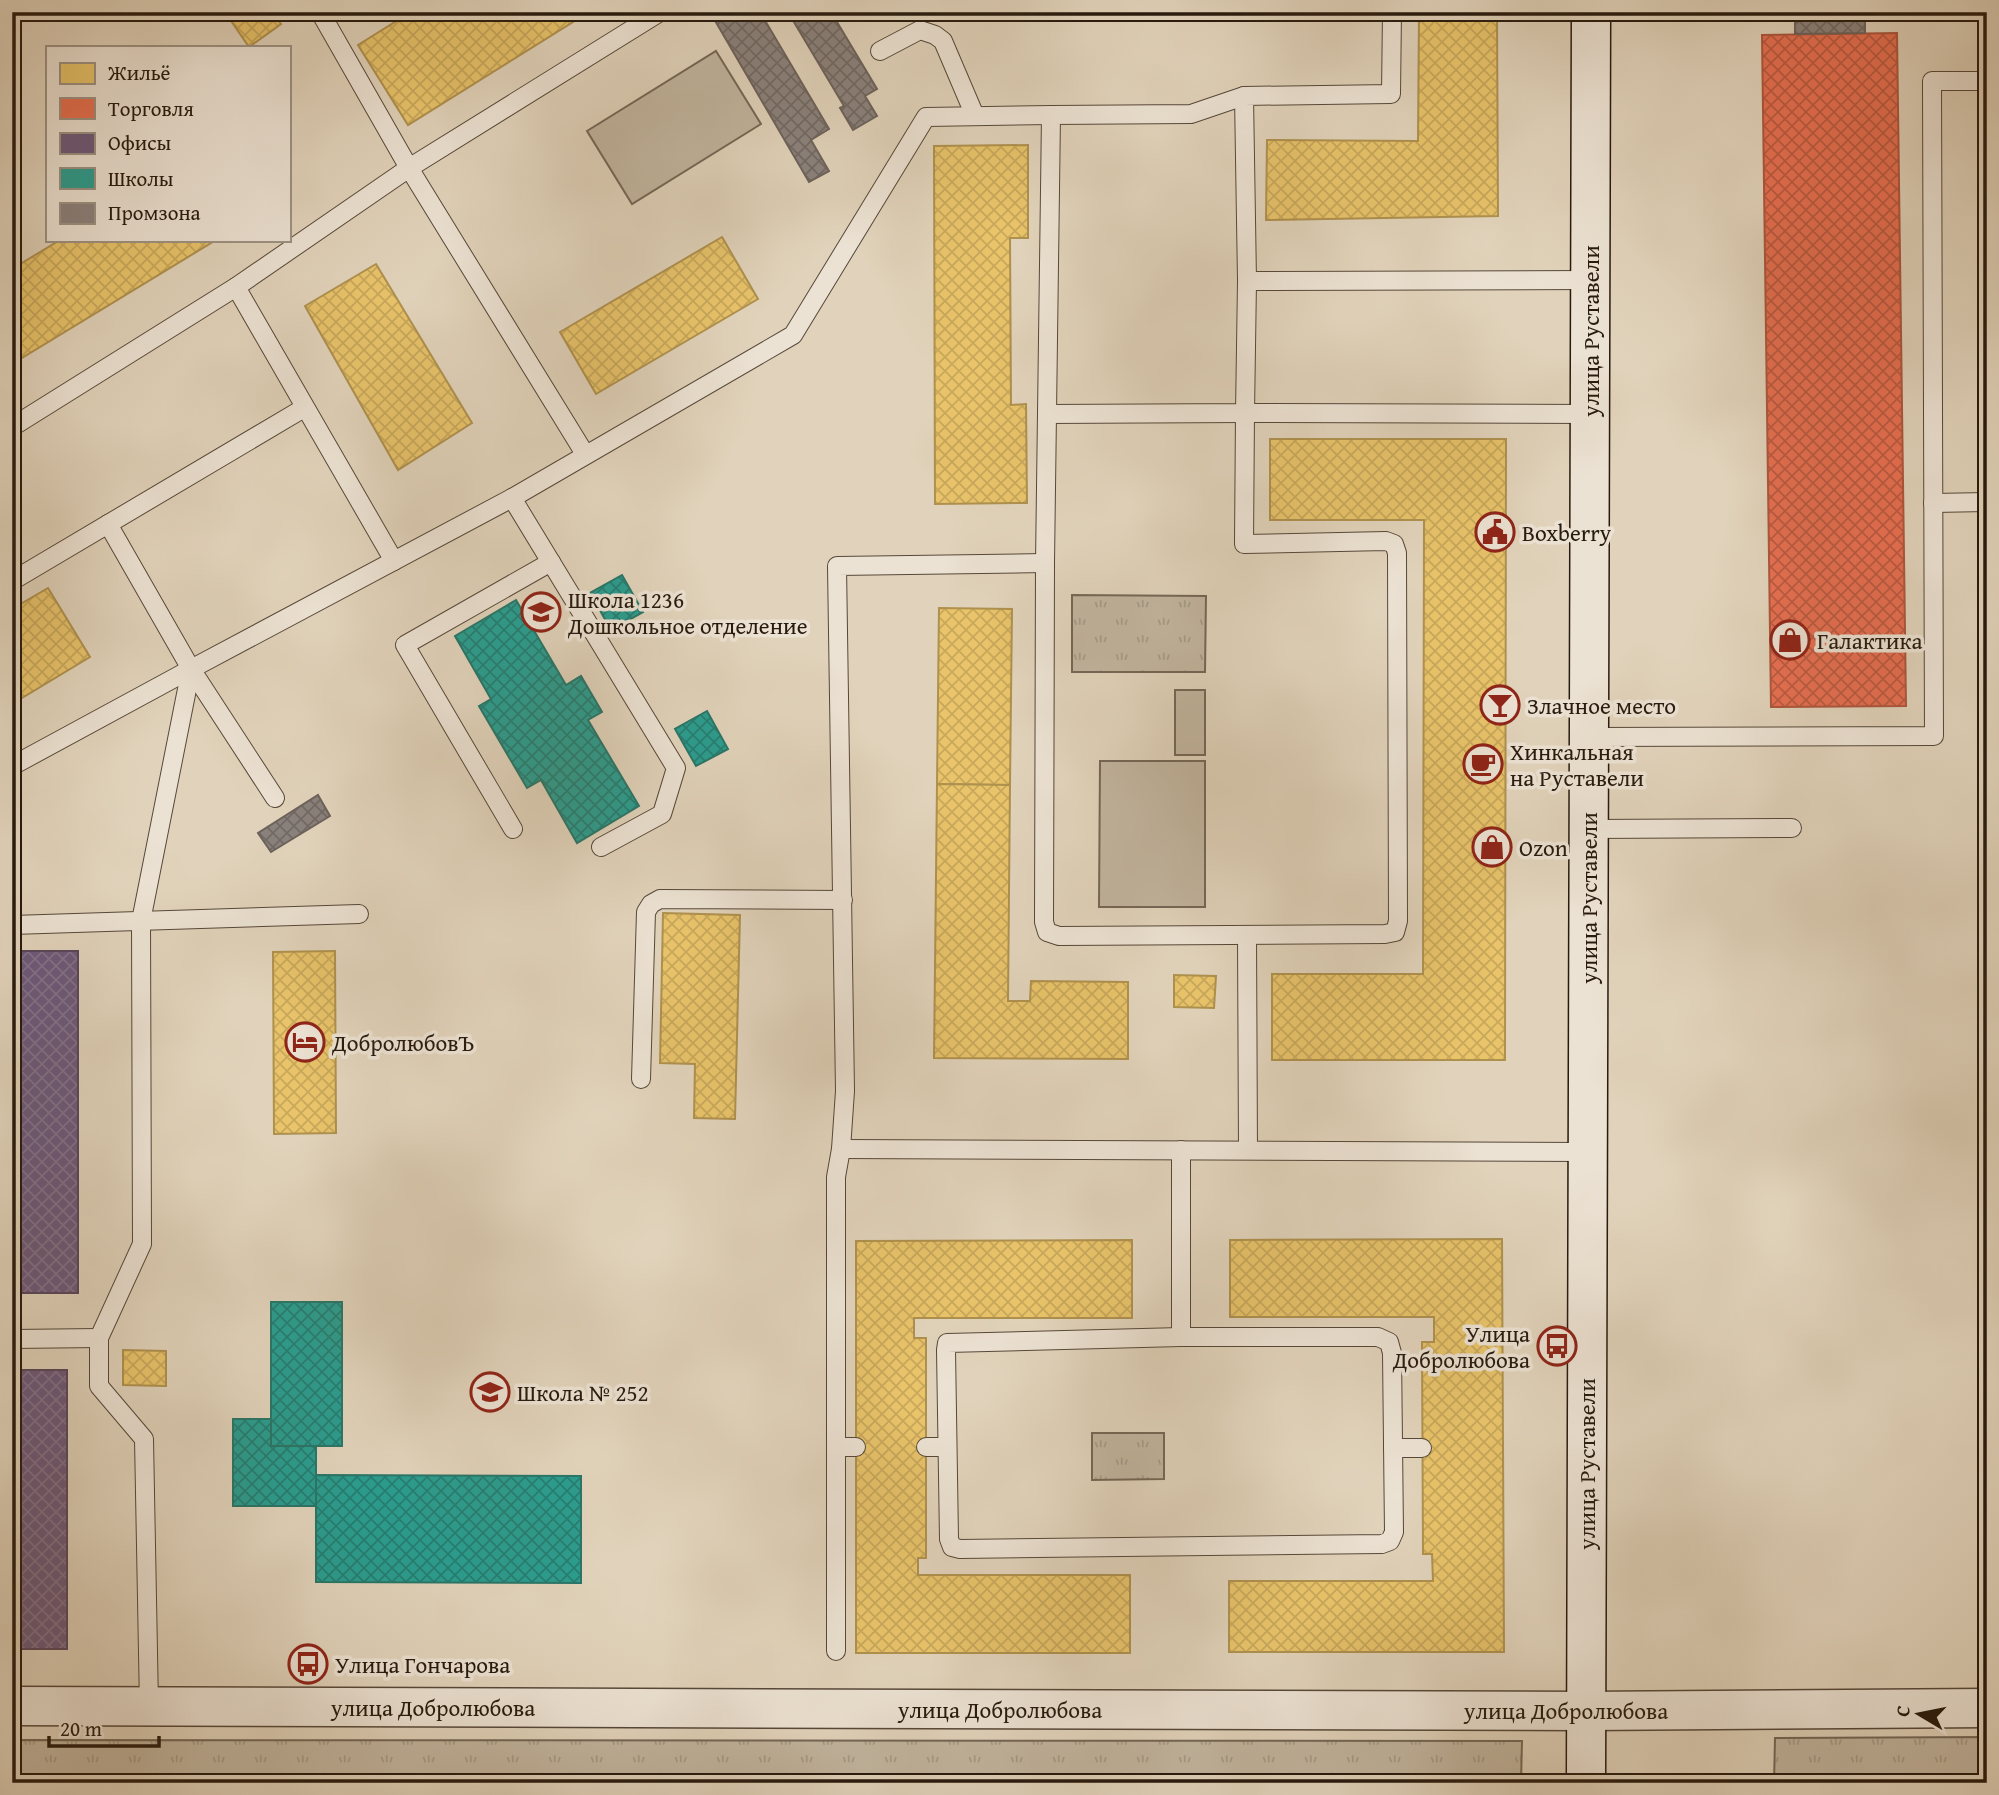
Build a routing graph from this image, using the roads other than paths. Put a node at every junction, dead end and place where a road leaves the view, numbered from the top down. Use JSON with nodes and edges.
{"nodes":[{"id":1,"x":320,"y":12,"type":"edge"},
{"id":2,"x":660,"y":12,"type":"edge"},
{"id":3,"x":1392,"y":12,"type":"edge"},
{"id":4,"x":1591,"y":12,"type":"edge"},
{"id":5,"x":880,"y":51,"type":"dead end"},
{"id":6,"x":1987,"y":81,"type":"edge"},
{"id":7,"x":1244,"y":96,"type":"junction"},
{"id":8,"x":1051,"y":115,"type":"junction"},
{"id":9,"x":975,"y":116,"type":"junction"},
{"id":10,"x":409,"y":168,"type":"junction"},
{"id":11,"x":1590,"y":280,"type":"junction"},
{"id":12,"x":1247,"y":281,"type":"junction"},
{"id":13,"x":236,"y":286,"type":"junction"},
{"id":14,"x":304,"y":408,"type":"junction"},
{"id":15,"x":1245,"y":413,"type":"junction"},
{"id":16,"x":1047,"y":414,"type":"junction"},
{"id":17,"x":1590,"y":414,"type":"junction"},
{"id":18,"x":12,"y":427,"type":"edge"},
{"id":19,"x":585,"y":454,"type":"junction"},
{"id":20,"x":512,"y":498,"type":"junction"},
{"id":21,"x":1987,"y":502,"type":"edge"},
{"id":22,"x":1933,"y":503,"type":"junction"},
{"id":23,"x":108,"y":524,"type":"junction"},
{"id":24,"x":394,"y":561,"type":"junction"},
{"id":25,"x":551,"y":562,"type":"junction"},
{"id":26,"x":1045,"y":563,"type":"junction"},
{"id":27,"x":12,"y":581,"type":"edge"},
{"id":28,"x":191,"y":669,"type":"junction"},
{"id":29,"x":1588,"y":737,"type":"junction"},
{"id":30,"x":12,"y":766,"type":"edge"},
{"id":31,"x":275,"y":798,"type":"dead end"},
{"id":32,"x":1792,"y":828,"type":"dead end"},
{"id":33,"x":1588,"y":829,"type":"junction"},
{"id":34,"x":513,"y":830,"type":"dead end"},
{"id":35,"x":601,"y":847,"type":"dead end"},
{"id":36,"x":843,"y":900,"type":"junction"},
{"id":37,"x":359,"y":914,"type":"dead end"},
{"id":38,"x":141,"y":921,"type":"junction"},
{"id":39,"x":12,"y":925,"type":"edge"},
{"id":40,"x":1247,"y":935,"type":"junction"},
{"id":41,"x":641,"y":1079,"type":"dead end"},
{"id":42,"x":841,"y":1149,"type":"junction"},
{"id":43,"x":1181,"y":1150,"type":"junction"},
{"id":44,"x":1248,"y":1150,"type":"junction"},
{"id":45,"x":1587,"y":1152,"type":"junction"},
{"id":46,"x":1181,"y":1336,"type":"junction"},
{"id":47,"x":99,"y":1338,"type":"junction"},
{"id":48,"x":12,"y":1339,"type":"edge"},
{"id":49,"x":836,"y":1447,"type":"junction"},
{"id":50,"x":856,"y":1447,"type":"dead end"},
{"id":51,"x":926,"y":1447,"type":"dead end"},
{"id":52,"x":947,"y":1447,"type":"junction"},
{"id":53,"x":1393,"y":1448,"type":"junction"},
{"id":54,"x":1422,"y":1448,"type":"dead end"},
{"id":55,"x":836,"y":1651,"type":"dead end"},
{"id":56,"x":12,"y":1706,"type":"edge"},
{"id":57,"x":149,"y":1706,"type":"junction"},
{"id":58,"x":1987,"y":1708,"type":"edge"},
{"id":59,"x":1586,"y":1711,"type":"junction"},
{"id":60,"x":1586,"y":1783,"type":"edge"}],
"edges":[{"from":1,"to":10,"type":"lane"},
{"from":2,"to":10,"type":"lane"},
{"from":3,"to":7,"type":"lane"},
{"from":4,"to":11,"type":"street","name":"улица Руставели"},
{"from":5,"to":9,"type":"lane"},
{"from":6,"to":22,"type":"lane"},
{"from":7,"to":8,"type":"lane"},
{"from":7,"to":12,"type":"lane"},
{"from":8,"to":9,"type":"lane"},
{"from":8,"to":16,"type":"lane"},
{"from":9,"to":19,"type":"lane"},
{"from":10,"to":13,"type":"lane"},
{"from":10,"to":19,"type":"lane"},
{"from":11,"to":12,"type":"lane"},
{"from":11,"to":17,"type":"street","name":"улица Руставели"},
{"from":12,"to":15,"type":"lane"},
{"from":13,"to":14,"type":"lane"},
{"from":13,"to":18,"type":"lane"},
{"from":14,"to":23,"type":"lane"},
{"from":14,"to":24,"type":"lane"},
{"from":15,"to":16,"type":"lane"},
{"from":15,"to":17,"type":"lane"},
{"from":15,"to":40,"type":"lane"},
{"from":16,"to":26,"type":"lane"},
{"from":17,"to":29,"type":"street","name":"улица Руставели"},
{"from":19,"to":20,"type":"lane"},
{"from":20,"to":24,"type":"lane"},
{"from":20,"to":25,"type":"lane"},
{"from":21,"to":22,"type":"lane"},
{"from":22,"to":29,"type":"lane"},
{"from":23,"to":27,"type":"lane"},
{"from":23,"to":28,"type":"lane"},
{"from":24,"to":28,"type":"lane"},
{"from":25,"to":34,"type":"lane"},
{"from":25,"to":35,"type":"lane"},
{"from":26,"to":36,"type":"lane"},
{"from":26,"to":40,"type":"lane"},
{"from":28,"to":30,"type":"lane"},
{"from":28,"to":31,"type":"lane"},
{"from":28,"to":38,"type":"lane"},
{"from":29,"to":33,"type":"street","name":"улица Руставели"},
{"from":32,"to":33,"type":"lane"},
{"from":33,"to":45,"type":"street","name":"улица Руставели"},
{"from":36,"to":41,"type":"lane"},
{"from":36,"to":42,"type":"lane"},
{"from":37,"to":38,"type":"lane"},
{"from":38,"to":39,"type":"lane"},
{"from":38,"to":47,"type":"lane"},
{"from":40,"to":44,"type":"lane"},
{"from":42,"to":43,"type":"lane"},
{"from":42,"to":49,"type":"lane"},
{"from":43,"to":44,"type":"lane"},
{"from":43,"to":46,"type":"lane"},
{"from":44,"to":45,"type":"lane"},
{"from":45,"to":59,"type":"street","name":"улица Руставели"},
{"from":46,"to":52,"type":"lane"},
{"from":46,"to":53,"type":"lane"},
{"from":47,"to":48,"type":"lane"},
{"from":47,"to":57,"type":"lane"},
{"from":49,"to":50,"type":"lane"},
{"from":49,"to":55,"type":"lane"},
{"from":51,"to":52,"type":"lane"},
{"from":52,"to":53,"type":"lane"},
{"from":53,"to":54,"type":"lane"},
{"from":56,"to":57,"type":"street","name":"улица Добролюбова"},
{"from":57,"to":59,"type":"street","name":"улица Добролюбова"},
{"from":58,"to":59,"type":"street","name":"улица Добролюбова"},
{"from":59,"to":60,"type":"street","name":"улица Руставели"}]}
